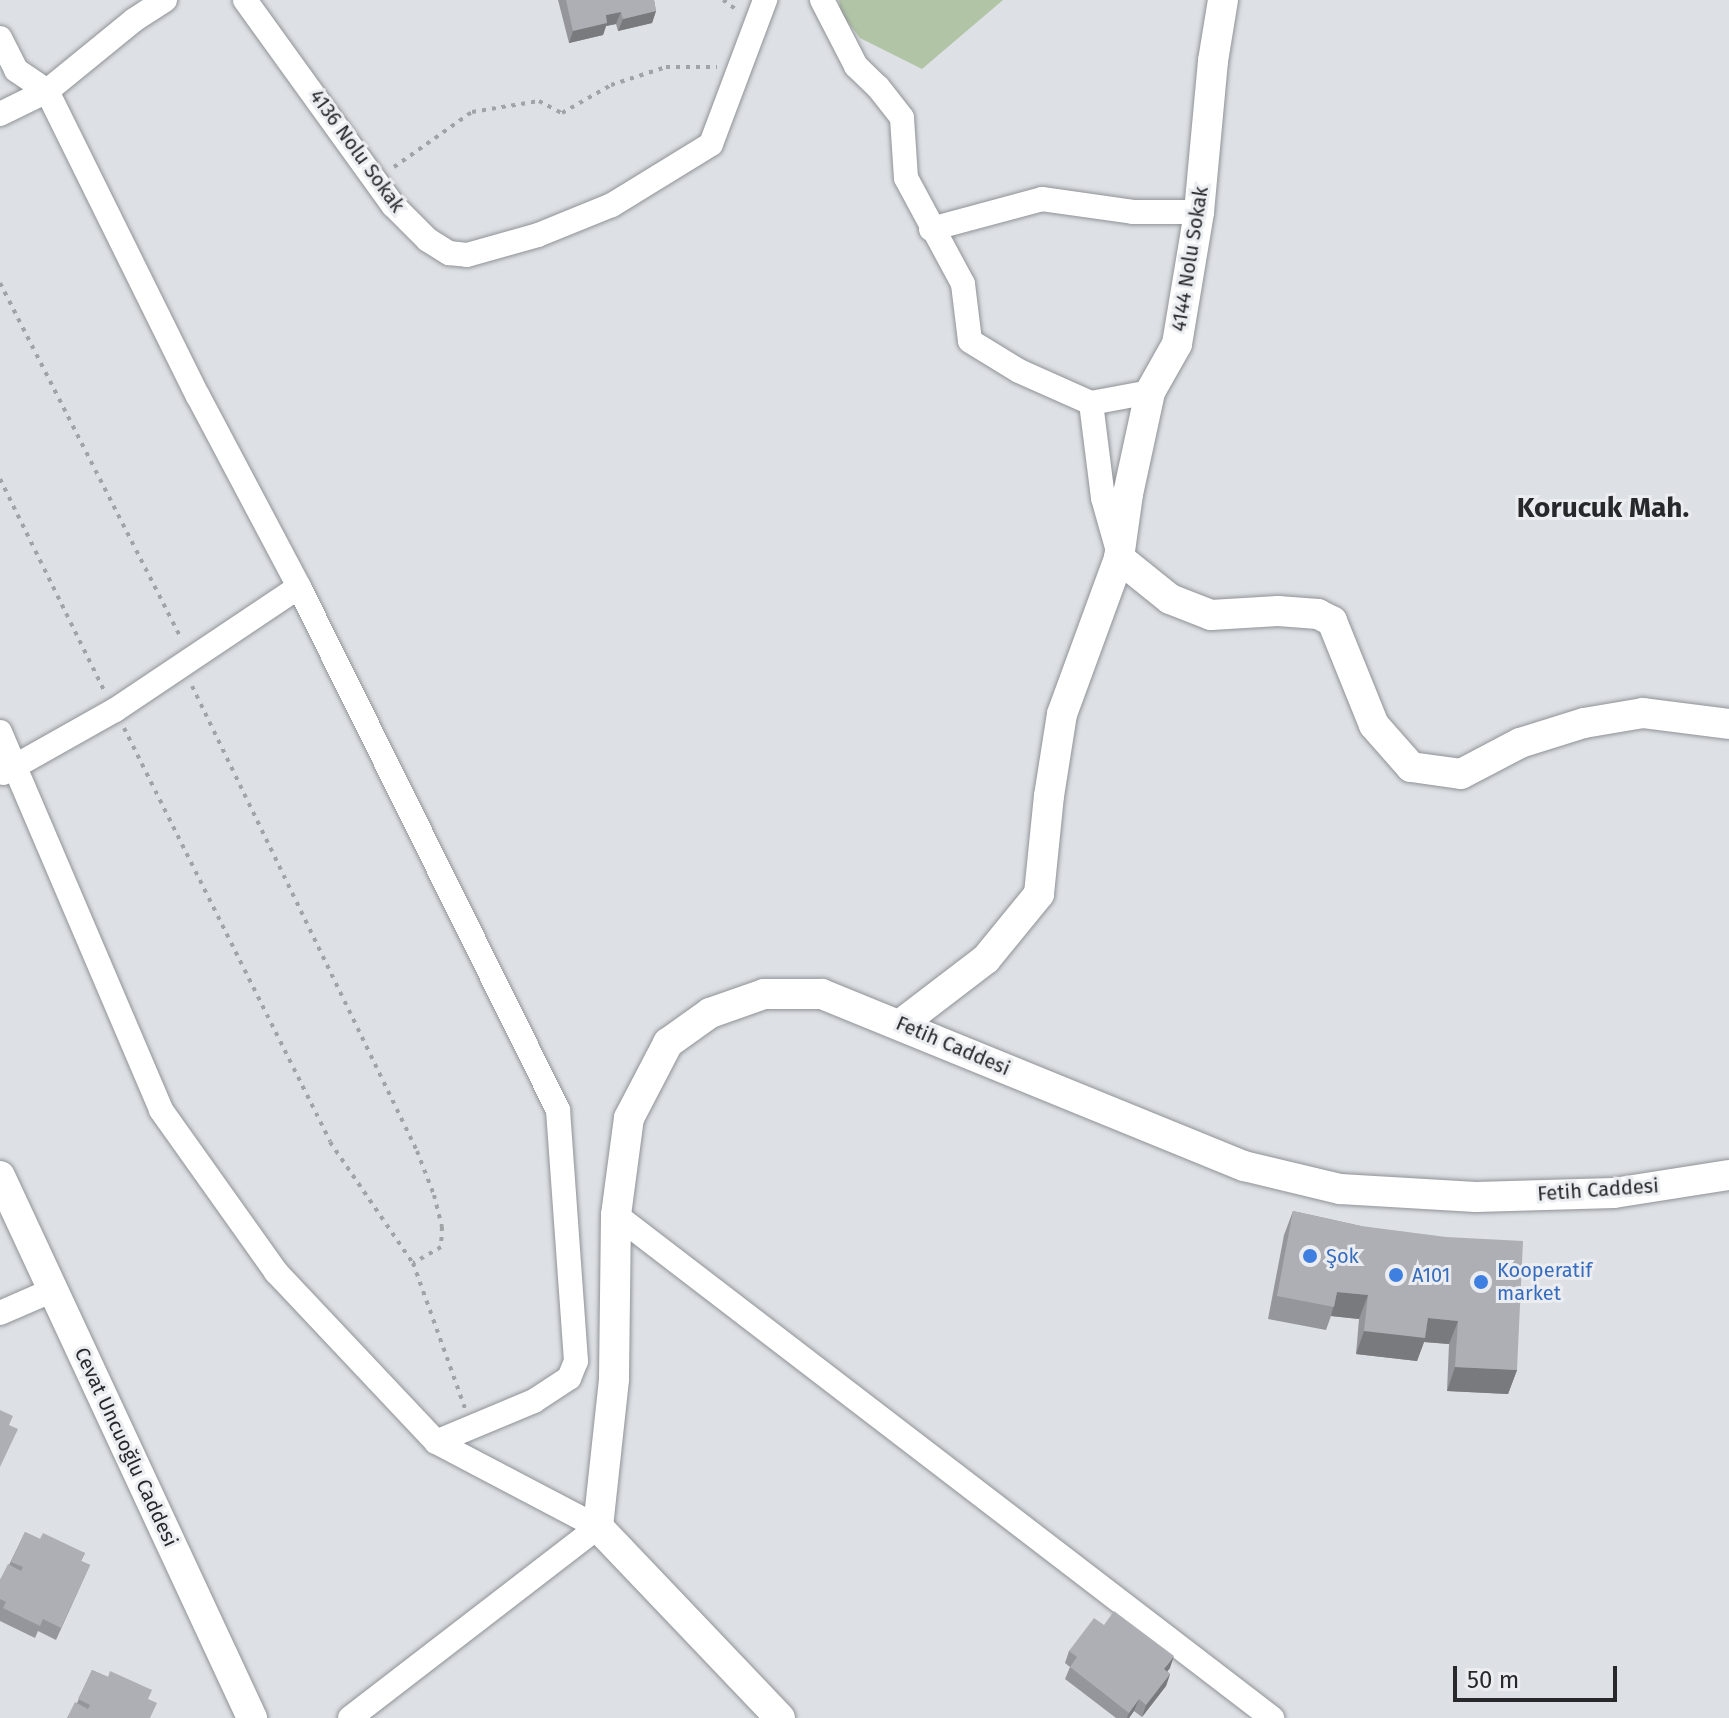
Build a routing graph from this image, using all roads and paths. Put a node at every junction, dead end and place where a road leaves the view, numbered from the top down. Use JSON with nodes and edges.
{"nodes":[{"id":1,"x":165,"y":0,"type":"edge"},
{"id":2,"x":245,"y":0,"type":"edge"},
{"id":3,"x":765,"y":0,"type":"edge"},
{"id":4,"x":822,"y":0,"type":"edge"},
{"id":5,"x":1223,"y":0,"type":"edge"},
{"id":6,"x":0,"y":38,"type":"edge"},
{"id":7,"x":738,"y":71,"type":"junction"},
{"id":8,"x":47,"y":91,"type":"junction"},
{"id":9,"x":0,"y":114,"type":"edge"},
{"id":10,"x":376,"y":181,"type":"junction"},
{"id":11,"x":1199,"y":212,"type":"junction"},
{"id":12,"x":931,"y":229,"type":"junction"},
{"id":13,"x":0,"y":283,"type":"edge"},
{"id":14,"x":1150,"y":392,"type":"junction"},
{"id":15,"x":1091,"y":403,"type":"junction"},
{"id":16,"x":0,"y":479,"type":"edge"},
{"id":17,"x":1119,"y":558,"type":"junction"},
{"id":18,"x":299,"y":587,"type":"junction"},
{"id":19,"x":186,"y":662,"type":"junction"},
{"id":20,"x":115,"y":710,"type":"junction"},
{"id":21,"x":1729,"y":724,"type":"edge"},
{"id":22,"x":0,"y":732,"type":"edge"},
{"id":23,"x":8,"y":770,"type":"edge"},
{"id":24,"x":901,"y":1024,"type":"junction"},
{"id":25,"x":1729,"y":1175,"type":"edge"},
{"id":26,"x":0,"y":1176,"type":"edge"},
{"id":27,"x":616,"y":1215,"type":"junction"},
{"id":28,"x":413,"y":1263,"type":"junction"},
{"id":29,"x":53,"y":1290,"type":"junction"},
{"id":30,"x":0,"y":1313,"type":"edge"},
{"id":31,"x":472,"y":1427,"type":"junction"},
{"id":32,"x":436,"y":1442,"type":"junction"},
{"id":33,"x":598,"y":1527,"type":"junction"},
{"id":34,"x":252,"y":1718,"type":"edge"},
{"id":35,"x":350,"y":1718,"type":"edge"},
{"id":36,"x":780,"y":1718,"type":"edge"},
{"id":37,"x":1272,"y":1718,"type":"edge"}],
"edges":[{"from":1,"to":8,"type":"street"},
{"from":2,"to":10,"type":"street","name":"4136 Nolu Sokak"},
{"from":3,"to":7,"type":"street"},
{"from":4,"to":12,"type":"street"},
{"from":5,"to":11,"type":"street","name":"4144 Nolu Sokak"},
{"from":6,"to":8,"type":"street"},
{"from":7,"to":10,"type":"path"},
{"from":7,"to":10,"type":"street","name":"4136 Nolu Sokak"},
{"from":8,"to":9,"type":"street"},
{"from":8,"to":18,"type":"street"},
{"from":11,"to":12,"type":"street"},
{"from":11,"to":14,"type":"street","name":"4144 Nolu Sokak"},
{"from":12,"to":15,"type":"street"},
{"from":13,"to":19,"type":"path"},
{"from":14,"to":15,"type":"street"},
{"from":14,"to":17,"type":"street","name":"4144 Nolu Sokak"},
{"from":15,"to":17,"type":"street"},
{"from":16,"to":20,"type":"path"},
{"from":17,"to":21,"type":"street"},
{"from":17,"to":24,"type":"street","name":"4144 Nolu Sokak"},
{"from":18,"to":19,"type":"street"},
{"from":18,"to":31,"type":"street"},
{"from":19,"to":20,"type":"street"},
{"from":19,"to":28,"type":"path"},
{"from":20,"to":23,"type":"street"},
{"from":20,"to":28,"type":"path"},
{"from":22,"to":23,"type":"street"},
{"from":23,"to":32,"type":"street"},
{"from":24,"to":25,"type":"street","name":"Fetih Caddesi"},
{"from":24,"to":27,"type":"street","name":"Fetih Caddesi"},
{"from":26,"to":29,"type":"street","name":"Cevat Uncuoğlu Caddesi"},
{"from":27,"to":33,"type":"street","name":"Fetih Caddesi"},
{"from":27,"to":37,"type":"street"},
{"from":28,"to":31,"type":"path"},
{"from":29,"to":30,"type":"street"},
{"from":29,"to":34,"type":"street","name":"Cevat Uncuoğlu Caddesi"},
{"from":31,"to":32,"type":"street"},
{"from":32,"to":33,"type":"street"},
{"from":33,"to":35,"type":"street"},
{"from":33,"to":36,"type":"street"}]}
